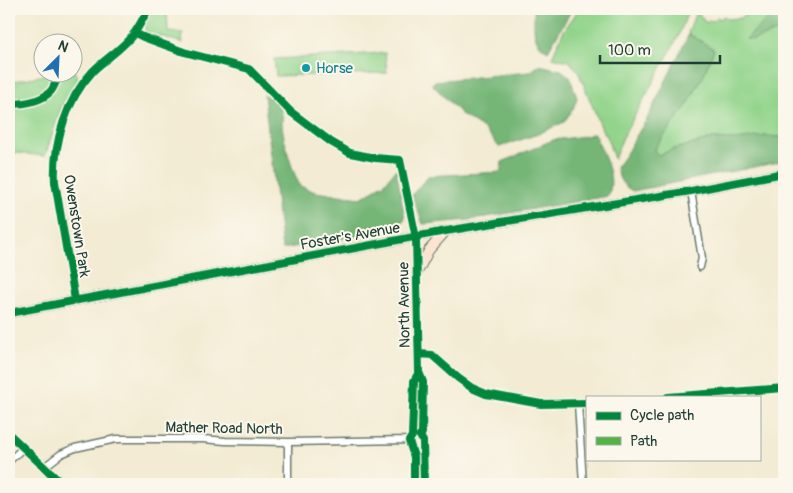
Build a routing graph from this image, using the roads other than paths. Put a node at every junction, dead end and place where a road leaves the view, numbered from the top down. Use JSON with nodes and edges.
{"nodes":[{"id":1,"x":55,"y":157,"type":"dead end"},
{"id":2,"x":784,"y":173,"type":"edge"},
{"id":3,"x":691,"y":191,"type":"junction"},
{"id":4,"x":446,"y":231,"type":"junction"},
{"id":5,"x":416,"y":238,"type":"junction"},
{"id":6,"x":700,"y":267,"type":"dead end"},
{"id":7,"x":417,"y":273,"type":"junction"},
{"id":8,"x":75,"y":300,"type":"junction"},
{"id":9,"x":9,"y":313,"type":"edge"},
{"id":10,"x":419,"y":354,"type":"junction"},
{"id":11,"x":419,"y":372,"type":"junction"},
{"id":12,"x":784,"y":388,"type":"edge"},
{"id":13,"x":681,"y":396,"type":"edge"},
{"id":14,"x":578,"y":403,"type":"junction"},
{"id":15,"x":586,"y":403,"type":"edge"},
{"id":16,"x":9,"y":434,"type":"edge"},
{"id":17,"x":420,"y":436,"type":"junction"},
{"id":18,"x":411,"y":441,"type":"junction"},
{"id":19,"x":288,"y":442,"type":"junction"},
{"id":20,"x":423,"y":445,"type":"junction"},
{"id":21,"x":23,"y":448,"type":"junction"},
{"id":22,"x":9,"y":461,"type":"edge"},
{"id":23,"x":44,"y":467,"type":"junction"},
{"id":24,"x":62,"y":484,"type":"edge"},
{"id":25,"x":288,"y":484,"type":"edge"},
{"id":26,"x":414,"y":484,"type":"edge"},
{"id":27,"x":424,"y":484,"type":"edge"},
{"id":28,"x":583,"y":484,"type":"edge"}],
"edges":[{"from":1,"to":8,"type":"street","name":"Owenstown Park"},
{"from":2,"to":3,"type":"main road","name":"Foster's Avenue"},
{"from":3,"to":4,"type":"main road","name":"Foster's Avenue"},
{"from":3,"to":6,"type":"street"},
{"from":4,"to":5,"type":"main road","name":"Foster's Avenue"},
{"from":4,"to":7,"type":"main road"},
{"from":5,"to":7,"type":"street","name":"North Avenue"},
{"from":5,"to":8,"type":"main road","name":"Foster's Avenue"},
{"from":7,"to":10,"type":"street","name":"North Avenue"},
{"from":8,"to":9,"type":"main road","name":"Foster's Avenue"},
{"from":10,"to":11,"type":"street","name":"North Avenue"},
{"from":10,"to":14,"type":"street"},
{"from":11,"to":17,"type":"street","name":"North Avenue"},
{"from":11,"to":18,"type":"street","name":"North Avenue"},
{"from":12,"to":13,"type":"street"},
{"from":14,"to":15,"type":"street"},
{"from":14,"to":28,"type":"street"},
{"from":16,"to":21,"type":"street"},
{"from":17,"to":18,"type":"street"},
{"from":17,"to":20,"type":"street","name":"North Avenue"},
{"from":18,"to":19,"type":"street","name":"Mather Road North"},
{"from":18,"to":20,"type":"street"},
{"from":18,"to":26,"type":"street","name":"North Avenue"},
{"from":19,"to":23,"type":"street","name":"Mather Road North"},
{"from":19,"to":25,"type":"street"},
{"from":20,"to":27,"type":"street","name":"North Avenue"},
{"from":21,"to":22,"type":"street"},
{"from":21,"to":23,"type":"street"},
{"from":23,"to":24,"type":"street"}]}
